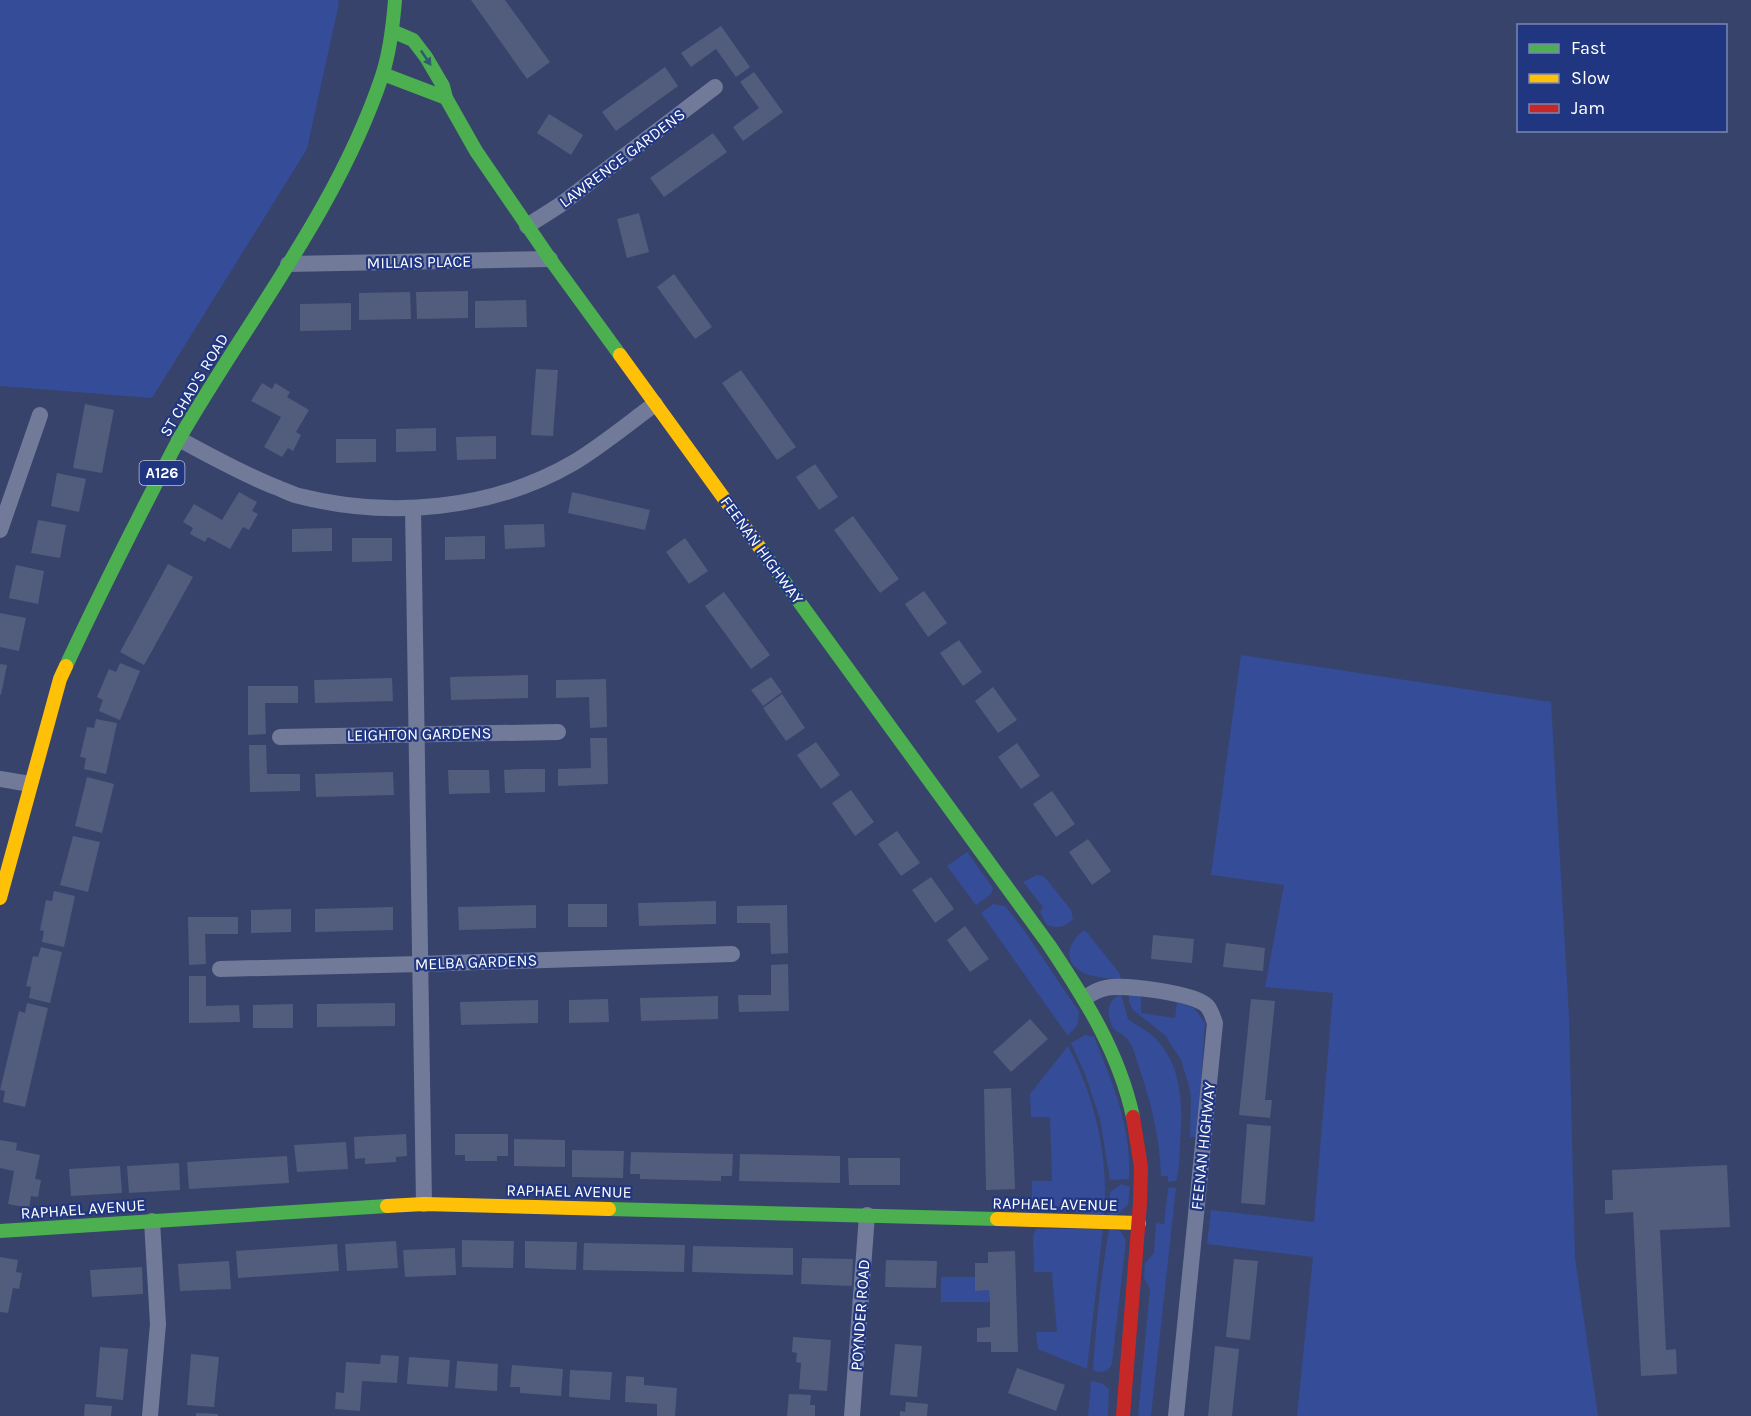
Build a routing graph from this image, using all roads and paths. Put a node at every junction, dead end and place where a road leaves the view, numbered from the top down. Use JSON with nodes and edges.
{"nodes":[{"id":1,"x":395,"y":0,"type":"edge"},
{"id":2,"x":393,"y":32,"type":"junction"},
{"id":3,"x":383,"y":75,"type":"junction"},
{"id":4,"x":715,"y":87,"type":"dead end"},
{"id":5,"x":446,"y":98,"type":"junction"},
{"id":6,"x":526,"y":226,"type":"junction"},
{"id":7,"x":550,"y":260,"type":"junction"},
{"id":8,"x":288,"y":264,"type":"junction"},
{"id":9,"x":655,"y":404,"type":"junction"},
{"id":10,"x":40,"y":415,"type":"dead end"},
{"id":11,"x":180,"y":439,"type":"junction"},
{"id":12,"x":413,"y":508,"type":"junction"},
{"id":13,"x":0,"y":530,"type":"edge"},
{"id":14,"x":558,"y":732,"type":"dead end"},
{"id":15,"x":416,"y":734,"type":"junction"},
{"id":16,"x":280,"y":737,"type":"dead end"},
{"id":17,"x":0,"y":778,"type":"edge"},
{"id":18,"x":30,"y":784,"type":"junction"},
{"id":19,"x":0,"y":898,"type":"edge"},
{"id":20,"x":732,"y":954,"type":"dead end"},
{"id":21,"x":420,"y":964,"type":"junction"},
{"id":22,"x":220,"y":969,"type":"dead end"},
{"id":23,"x":1084,"y":998,"type":"junction"},
{"id":24,"x":423,"y":1204,"type":"junction"},
{"id":25,"x":867,"y":1215,"type":"junction"},
{"id":26,"x":152,"y":1221,"type":"junction"},
{"id":27,"x":1139,"y":1223,"type":"junction"},
{"id":28,"x":0,"y":1231,"type":"edge"},
{"id":29,"x":150,"y":1416,"type":"edge"},
{"id":30,"x":852,"y":1416,"type":"edge"},
{"id":31,"x":1123,"y":1416,"type":"edge"},
{"id":32,"x":1176,"y":1416,"type":"edge"}],
"edges":[{"from":1,"to":2,"type":"street","name":"ST CHAD'S ROAD","number":"A126"},
{"from":2,"to":3,"type":"street","name":"ST CHAD'S ROAD","number":"A126"},
{"from":2,"to":5,"type":"street","name":"FEENAN HIGHWAY","one_way":true},
{"from":3,"to":5,"type":"street"},
{"from":3,"to":8,"type":"street","name":"ST CHAD'S ROAD","number":"A126"},
{"from":4,"to":6,"type":"street","name":"LAWRENCE GARDENS"},
{"from":5,"to":6,"type":"street","name":"FEENAN HIGHWAY"},
{"from":6,"to":7,"type":"street","name":"FEENAN HIGHWAY"},
{"from":7,"to":8,"type":"street","name":"MILLAIS PLACE"},
{"from":7,"to":9,"type":"street","name":"FEENAN HIGHWAY"},
{"from":8,"to":11,"type":"street","name":"ST CHAD'S ROAD","number":"A126"},
{"from":9,"to":12,"type":"street"},
{"from":9,"to":23,"type":"street","name":"FEENAN HIGHWAY"},
{"from":10,"to":13,"type":"street"},
{"from":11,"to":12,"type":"street"},
{"from":11,"to":18,"type":"street","name":"ST CHAD'S ROAD","number":"A126"},
{"from":12,"to":15,"type":"street"},
{"from":14,"to":15,"type":"street","name":"LEIGHTON GARDENS"},
{"from":15,"to":16,"type":"street","name":"LEIGHTON GARDENS"},
{"from":15,"to":21,"type":"street"},
{"from":17,"to":18,"type":"street"},
{"from":18,"to":19,"type":"street","name":"ST CHAD'S ROAD","number":"A126"},
{"from":20,"to":21,"type":"street","name":"MELBA GARDENS"},
{"from":21,"to":22,"type":"street","name":"MELBA GARDENS"},
{"from":21,"to":24,"type":"street"},
{"from":23,"to":27,"type":"street","name":"FEENAN HIGHWAY"},
{"from":23,"to":32,"type":"street","name":"FEENAN HIGHWAY"},
{"from":24,"to":25,"type":"street","name":"RAPHAEL AVENUE"},
{"from":24,"to":26,"type":"street","name":"RAPHAEL AVENUE"},
{"from":25,"to":27,"type":"street","name":"RAPHAEL AVENUE"},
{"from":25,"to":30,"type":"street","name":"POYNDER ROAD"},
{"from":26,"to":28,"type":"street","name":"RAPHAEL AVENUE"},
{"from":26,"to":29,"type":"street"},
{"from":27,"to":31,"type":"street","name":"FEENAN HIGHWAY"}]}
